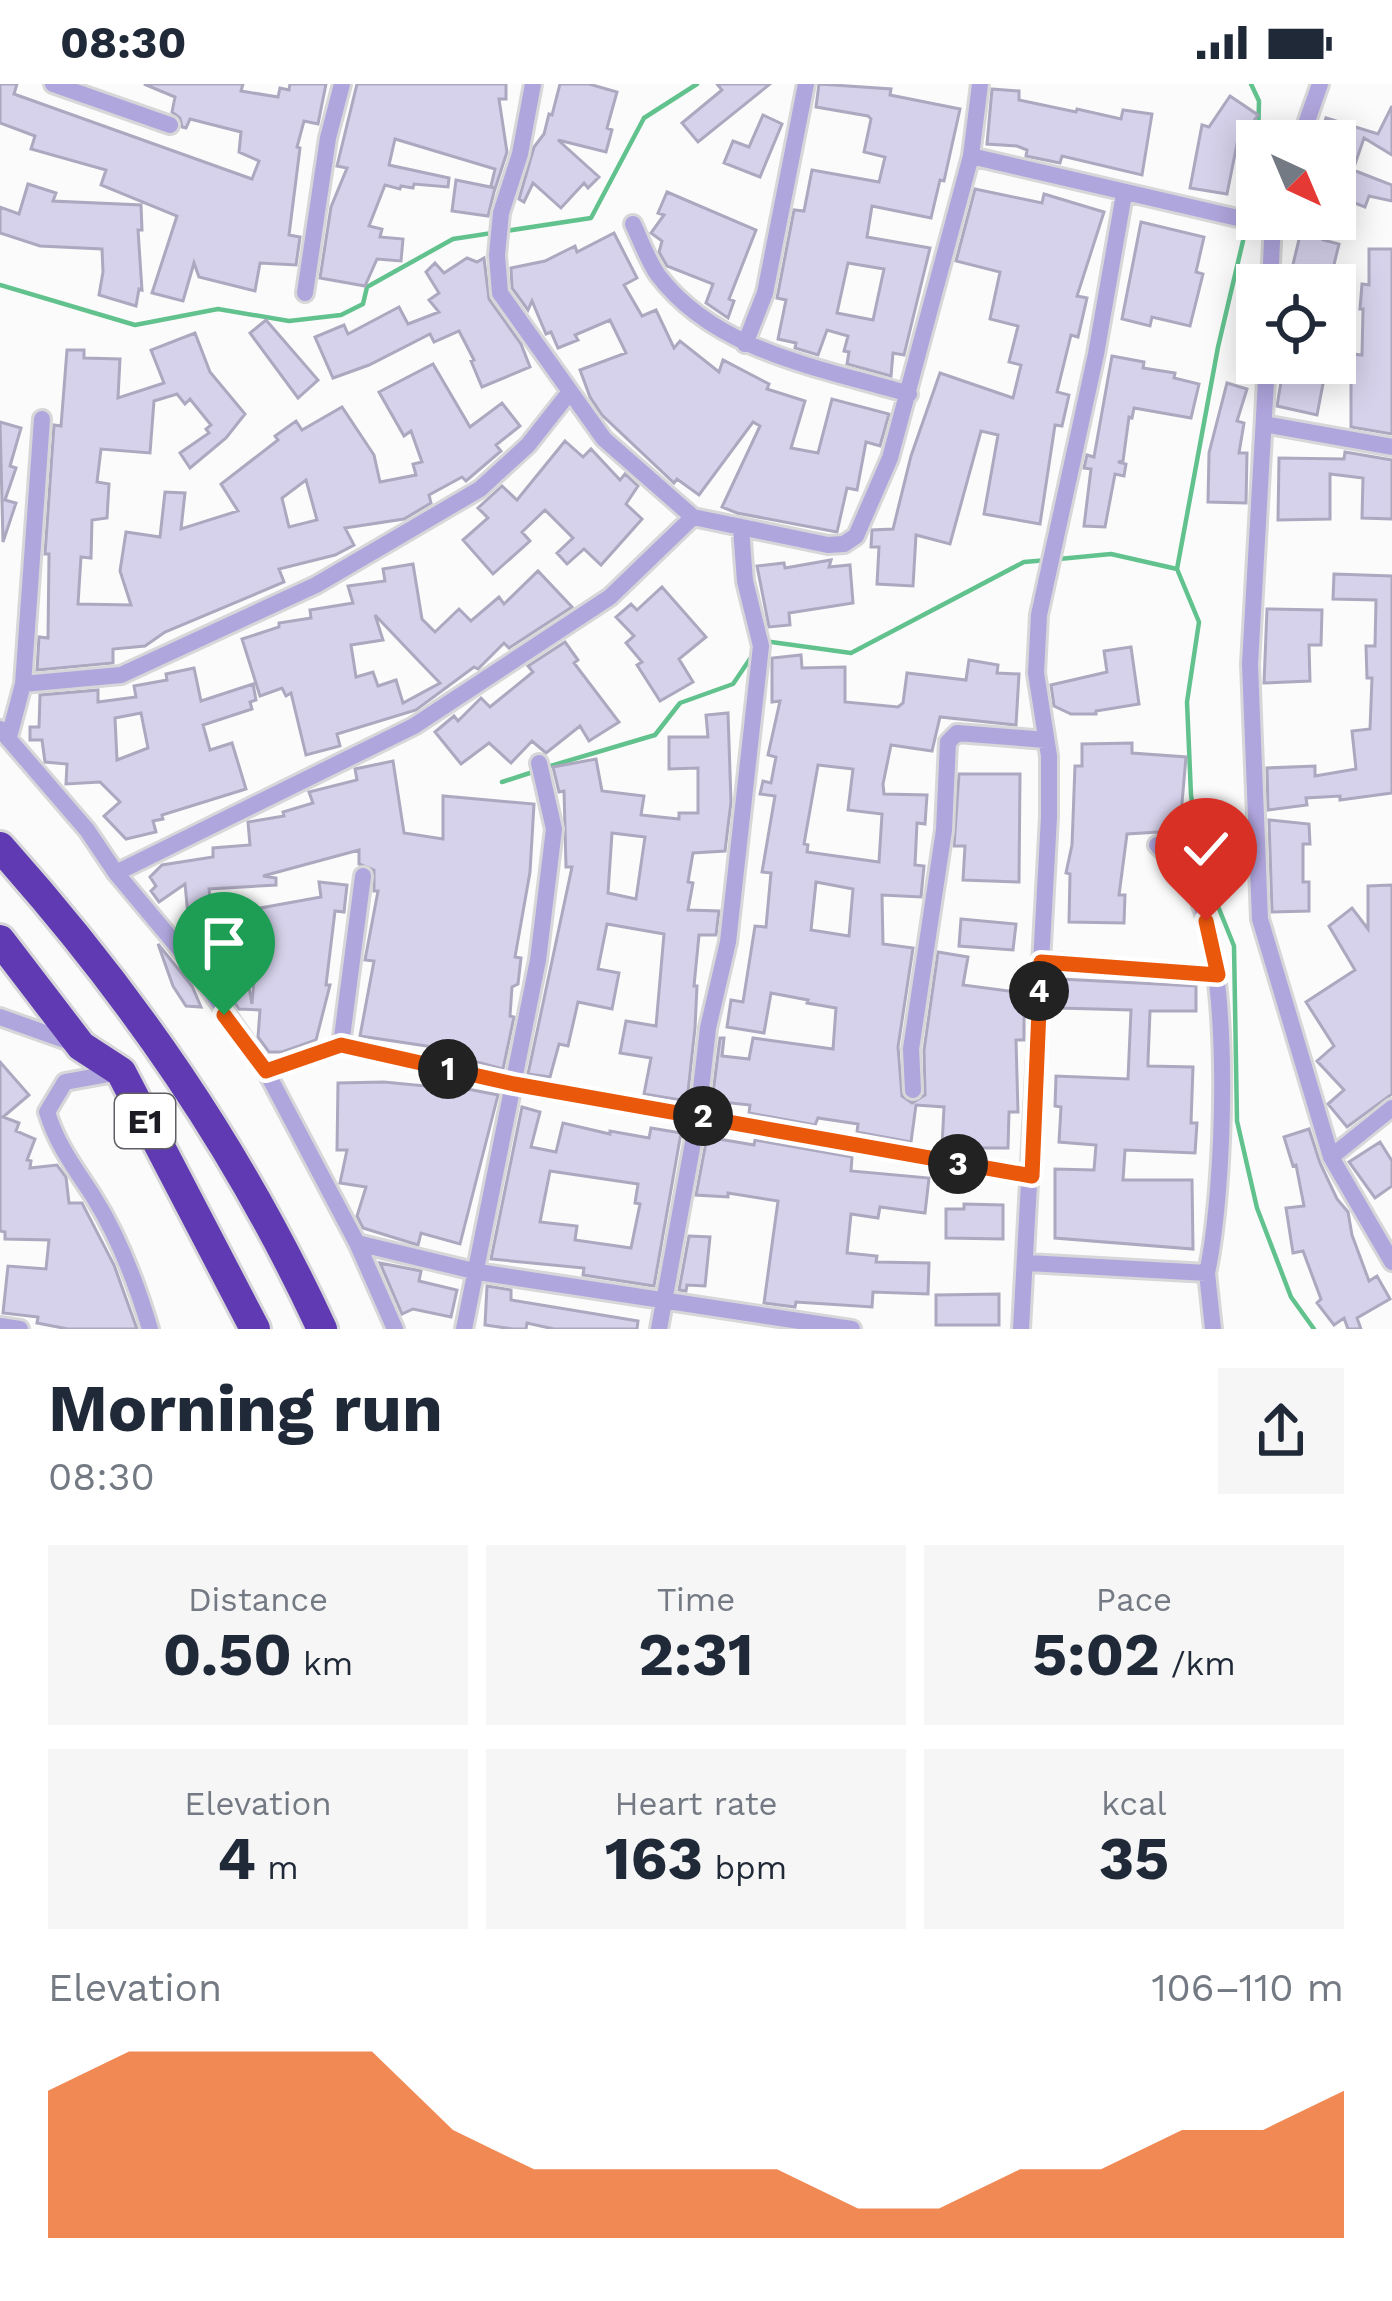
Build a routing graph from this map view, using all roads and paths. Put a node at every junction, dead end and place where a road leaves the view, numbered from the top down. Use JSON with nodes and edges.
{"nodes":[{"id":1,"x":53,"y":84,"type":"edge"},
{"id":2,"x":342,"y":84,"type":"edge"},
{"id":3,"x":532,"y":84,"type":"edge"},
{"id":4,"x":806,"y":84,"type":"edge"},
{"id":5,"x":980,"y":84,"type":"edge"},
{"id":6,"x":1320,"y":84,"type":"edge"},
{"id":7,"x":1307,"y":120,"type":"edge"},
{"id":8,"x":170,"y":125,"type":"dead end"},
{"id":9,"x":971,"y":155,"type":"junction"},
{"id":10,"x":1124,"y":194,"type":"junction"},
{"id":11,"x":1236,"y":215,"type":"edge"},
{"id":12,"x":633,"y":224,"type":"dead end"},
{"id":13,"x":305,"y":293,"type":"dead end"},
{"id":14,"x":745,"y":344,"type":"junction"},
{"id":15,"x":1266,"y":384,"type":"edge"},
{"id":16,"x":569,"y":393,"type":"junction"},
{"id":17,"x":908,"y":394,"type":"junction"},
{"id":18,"x":43,"y":419,"type":"dead end"},
{"id":19,"x":1264,"y":424,"type":"junction"},
{"id":20,"x":1392,"y":447,"type":"edge"},
{"id":21,"x":693,"y":517,"type":"junction"},
{"id":22,"x":741,"y":528,"type":"junction"},
{"id":23,"x":23,"y":684,"type":"junction"},
{"id":24,"x":5,"y":733,"type":"edge"},
{"id":25,"x":1046,"y":740,"type":"junction"},
{"id":26,"x":538,"y":763,"type":"dead end"},
{"id":27,"x":1157,"y":844,"type":"dead end"},
{"id":28,"x":0,"y":847,"type":"edge"},
{"id":29,"x":116,"y":873,"type":"junction"},
{"id":30,"x":363,"y":876,"type":"dead end"},
{"id":31,"x":0,"y":940,"type":"edge"},
{"id":32,"x":1041,"y":962,"type":"junction"},
{"id":33,"x":1218,"y":975,"type":"junction"},
{"id":34,"x":0,"y":1018,"type":"edge"},
{"id":35,"x":341,"y":1045,"type":"junction"},
{"id":36,"x":81,"y":1046,"type":"junction"},
{"id":37,"x":266,"y":1071,"type":"junction"},
{"id":38,"x":121,"y":1072,"type":"junction"},
{"id":39,"x":514,"y":1084,"type":"junction"},
{"id":40,"x":914,"y":1090,"type":"dead end"},
{"id":41,"x":1392,"y":1108,"type":"edge"},
{"id":42,"x":698,"y":1115,"type":"junction"},
{"id":43,"x":1330,"y":1156,"type":"junction"},
{"id":44,"x":1032,"y":1176,"type":"junction"},
{"id":45,"x":357,"y":1243,"type":"junction"},
{"id":46,"x":1392,"y":1262,"type":"edge"},
{"id":47,"x":1028,"y":1263,"type":"junction"},
{"id":48,"x":478,"y":1272,"type":"junction"},
{"id":49,"x":1207,"y":1273,"type":"junction"},
{"id":50,"x":665,"y":1299,"type":"junction"},
{"id":51,"x":0,"y":1326,"type":"edge"},
{"id":52,"x":20,"y":1329,"type":"edge"},
{"id":53,"x":150,"y":1329,"type":"edge"},
{"id":54,"x":255,"y":1329,"type":"edge"},
{"id":55,"x":322,"y":1329,"type":"edge"},
{"id":56,"x":395,"y":1329,"type":"edge"},
{"id":57,"x":464,"y":1329,"type":"edge"},
{"id":58,"x":659,"y":1329,"type":"edge"},
{"id":59,"x":852,"y":1329,"type":"edge"},
{"id":60,"x":1021,"y":1329,"type":"edge"},
{"id":61,"x":1213,"y":1329,"type":"edge"}],
"edges":[{"from":1,"to":8,"type":"street"},
{"from":2,"to":13,"type":"street"},
{"from":3,"to":16,"type":"street"},
{"from":4,"to":14,"type":"street"},
{"from":5,"to":9,"type":"street"},
{"from":6,"to":7,"type":"street"},
{"from":9,"to":10,"type":"street"},
{"from":9,"to":17,"type":"street"},
{"from":10,"to":11,"type":"street"},
{"from":10,"to":25,"type":"street"},
{"from":12,"to":14,"type":"street"},
{"from":14,"to":17,"type":"street"},
{"from":15,"to":19,"type":"street"},
{"from":16,"to":21,"type":"street"},
{"from":16,"to":23,"type":"street"},
{"from":17,"to":22,"type":"street"},
{"from":18,"to":23,"type":"street"},
{"from":19,"to":20,"type":"street"},
{"from":19,"to":43,"type":"street"},
{"from":21,"to":22,"type":"street"},
{"from":21,"to":29,"type":"street"},
{"from":22,"to":42,"type":"street"},
{"from":23,"to":24,"type":"street"},
{"from":24,"to":29,"type":"street"},
{"from":25,"to":32,"type":"street"},
{"from":25,"to":40,"type":"street"},
{"from":26,"to":39,"type":"street"},
{"from":27,"to":33,"type":"street"},
{"from":28,"to":55,"type":"highway","number":"E1"},
{"from":29,"to":37,"type":"street"},
{"from":30,"to":35,"type":"street"},
{"from":31,"to":36,"type":"highway","number":"E1"},
{"from":32,"to":33,"type":"street"},
{"from":32,"to":44,"type":"street"},
{"from":33,"to":49,"type":"street"},
{"from":34,"to":36,"type":"street"},
{"from":35,"to":37,"type":"street"},
{"from":35,"to":39,"type":"street"},
{"from":36,"to":38,"type":"highway","number":"E1"},
{"from":37,"to":45,"type":"street"},
{"from":38,"to":53,"type":"street"},
{"from":38,"to":54,"type":"highway","number":"E1"},
{"from":39,"to":42,"type":"street"},
{"from":39,"to":48,"type":"street"},
{"from":41,"to":43,"type":"street"},
{"from":42,"to":44,"type":"street"},
{"from":42,"to":50,"type":"street"},
{"from":43,"to":46,"type":"street"},
{"from":44,"to":47,"type":"street"},
{"from":45,"to":48,"type":"street"},
{"from":45,"to":56,"type":"street"},
{"from":47,"to":49,"type":"street"},
{"from":47,"to":60,"type":"street"},
{"from":48,"to":50,"type":"street"},
{"from":48,"to":57,"type":"street"},
{"from":49,"to":61,"type":"street"},
{"from":50,"to":58,"type":"street"},
{"from":50,"to":59,"type":"street"},
{"from":51,"to":52,"type":"street"}]}
